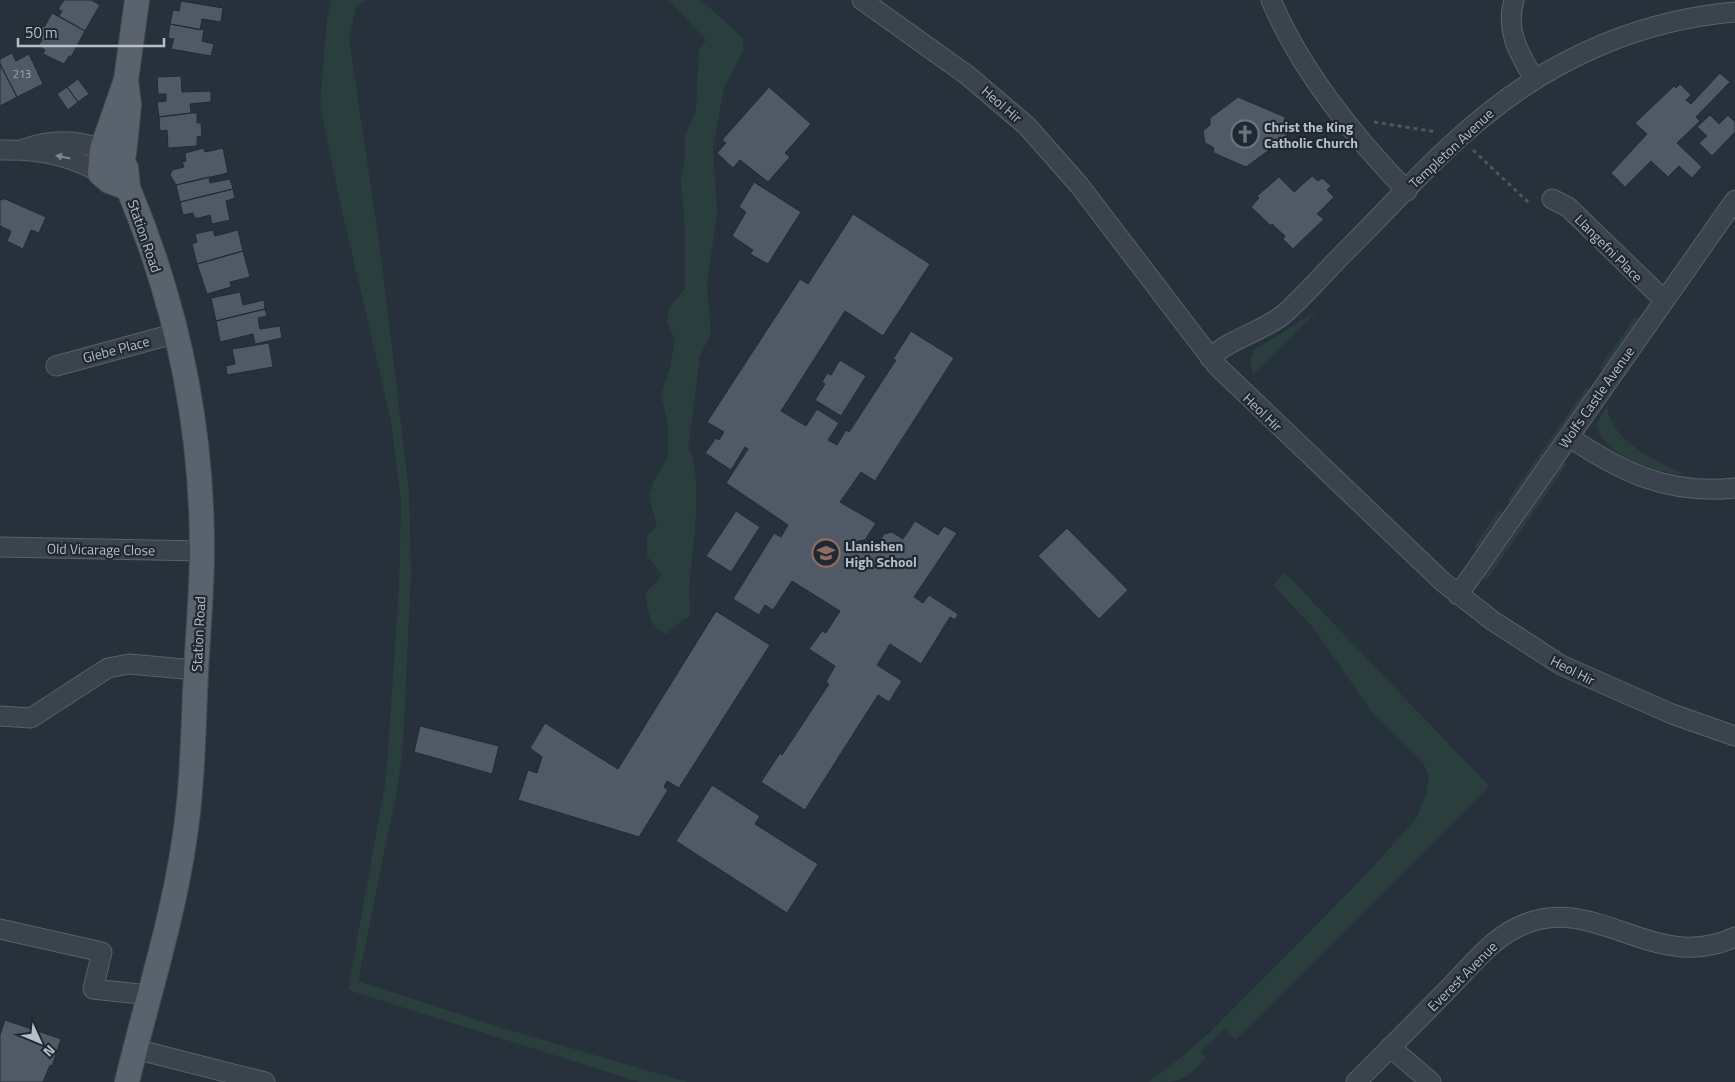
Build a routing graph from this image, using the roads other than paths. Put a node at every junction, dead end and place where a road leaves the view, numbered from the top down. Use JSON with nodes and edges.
{"nodes":[{"id":1,"x":137,"y":0,"type":"edge"},
{"id":2,"x":862,"y":0,"type":"edge"},
{"id":3,"x":1271,"y":0,"type":"edge"},
{"id":4,"x":1514,"y":0,"type":"edge"},
{"id":5,"x":1735,"y":12,"type":"edge"},
{"id":6,"x":1534,"y":79,"type":"junction"},
{"id":7,"x":24,"y":149,"type":"junction"},
{"id":8,"x":0,"y":150,"type":"edge"},
{"id":9,"x":111,"y":155,"type":"junction"},
{"id":10,"x":100,"y":173,"type":"junction"},
{"id":11,"x":128,"y":188,"type":"junction"},
{"id":12,"x":1407,"y":191,"type":"junction"},
{"id":13,"x":1552,"y":199,"type":"dead end"},
{"id":14,"x":1735,"y":200,"type":"edge"},
{"id":15,"x":1664,"y":300,"type":"junction"},
{"id":16,"x":177,"y":333,"type":"junction"},
{"id":17,"x":1210,"y":358,"type":"junction"},
{"id":18,"x":56,"y":366,"type":"dead end"},
{"id":19,"x":1569,"y":437,"type":"junction"},
{"id":20,"x":1735,"y":488,"type":"edge"},
{"id":21,"x":0,"y":547,"type":"edge"},
{"id":22,"x":202,"y":551,"type":"junction"},
{"id":23,"x":1458,"y":595,"type":"junction"},
{"id":24,"x":196,"y":670,"type":"junction"},
{"id":25,"x":0,"y":716,"type":"edge"},
{"id":26,"x":1735,"y":736,"type":"edge"},
{"id":27,"x":0,"y":929,"type":"edge"},
{"id":28,"x":1735,"y":937,"type":"edge"},
{"id":29,"x":149,"y":995,"type":"junction"},
{"id":30,"x":1390,"y":1047,"type":"junction"},
{"id":31,"x":135,"y":1049,"type":"junction"},
{"id":32,"x":127,"y":1082,"type":"edge"},
{"id":33,"x":265,"y":1082,"type":"edge"},
{"id":34,"x":1356,"y":1082,"type":"edge"},
{"id":35,"x":1431,"y":1082,"type":"edge"}],
"edges":[{"from":1,"to":9,"type":"main road"},
{"from":2,"to":17,"type":"street","name":"Heol Hir"},
{"from":3,"to":12,"type":"street"},
{"from":4,"to":6,"type":"street"},
{"from":5,"to":6,"type":"street","name":"Templeton Avenue"},
{"from":6,"to":12,"type":"street","name":"Templeton Avenue"},
{"from":7,"to":8,"type":"street"},
{"from":7,"to":9,"type":"street"},
{"from":10,"to":7,"type":"street","one_way":true},
{"from":9,"to":10,"type":"main road"},
{"from":9,"to":11,"type":"main road","name":"Station Road"},
{"from":10,"to":11,"type":"main road"},
{"from":11,"to":16,"type":"main road","name":"Station Road"},
{"from":12,"to":17,"type":"street","name":"Templeton Avenue"},
{"from":13,"to":15,"type":"street","name":"Llangefni Place"},
{"from":14,"to":15,"type":"street","name":"Wolfs Castle Avenue"},
{"from":15,"to":19,"type":"street","name":"Wolfs Castle Avenue"},
{"from":16,"to":18,"type":"street","name":"Glebe Place"},
{"from":16,"to":22,"type":"main road","name":"Station Road"},
{"from":17,"to":23,"type":"street","name":"Heol Hir"},
{"from":19,"to":20,"type":"street"},
{"from":19,"to":23,"type":"street","name":"Wolfs Castle Avenue"},
{"from":21,"to":22,"type":"street","name":"Old Vicarage Close"},
{"from":22,"to":24,"type":"main road","name":"Station Road"},
{"from":23,"to":26,"type":"street","name":"Heol Hir"},
{"from":24,"to":25,"type":"street"},
{"from":24,"to":29,"type":"main road","name":"Station Road"},
{"from":27,"to":29,"type":"street"},
{"from":28,"to":30,"type":"street","name":"Everest Avenue"},
{"from":29,"to":31,"type":"main road","name":"Station Road"},
{"from":30,"to":34,"type":"street","name":"Everest Avenue"},
{"from":30,"to":35,"type":"street"},
{"from":31,"to":32,"type":"main road","name":"Station Road"},
{"from":31,"to":33,"type":"street"}]}
